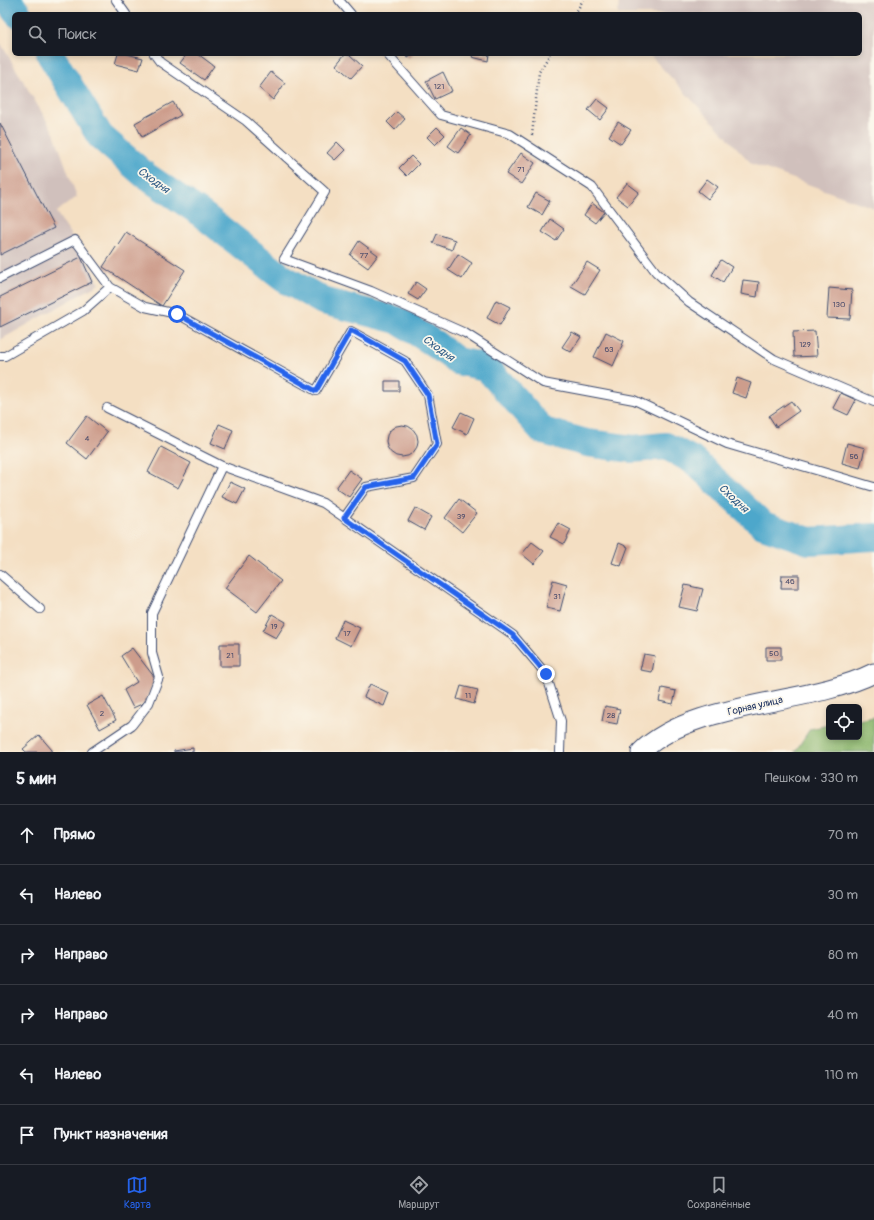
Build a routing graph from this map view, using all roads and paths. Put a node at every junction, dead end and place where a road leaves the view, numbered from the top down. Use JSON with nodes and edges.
{"nodes":[{"id":1,"x":116,"y":0,"type":"edge"},
{"id":2,"x":339,"y":0,"type":"edge"},
{"id":3,"x":584,"y":0,"type":"edge"},
{"id":4,"x":125,"y":12,"type":"edge"},
{"id":5,"x":349,"y":12,"type":"edge"},
{"id":6,"x":576,"y":12,"type":"edge"},
{"id":7,"x":156,"y":56,"type":"edge"},
{"id":8,"x":389,"y":56,"type":"edge"},
{"id":9,"x":549,"y":56,"type":"edge"},
{"id":10,"x":530,"y":147,"type":"junction"},
{"id":11,"x":0,"y":278,"type":"edge"},
{"id":12,"x":110,"y":287,"type":"junction"},
{"id":13,"x":0,"y":356,"type":"edge"},
{"id":14,"x":874,"y":402,"type":"edge"},
{"id":15,"x":107,"y":408,"type":"dead end"},
{"id":16,"x":222,"y":466,"type":"junction"},
{"id":17,"x":874,"y":487,"type":"edge"},
{"id":18,"x":344,"y":518,"type":"junction"},
{"id":19,"x":0,"y":574,"type":"edge"},
{"id":20,"x":40,"y":609,"type":"dead end"},
{"id":21,"x":874,"y":673,"type":"edge"},
{"id":22,"x":92,"y":752,"type":"edge"},
{"id":23,"x":560,"y":752,"type":"edge"},
{"id":24,"x":642,"y":752,"type":"edge"}],
"edges":[{"from":1,"to":4,"type":"lane"},
{"from":2,"to":5,"type":"lane"},
{"from":3,"to":6,"type":"path"},
{"from":7,"to":17,"type":"lane"},
{"from":8,"to":10,"type":"lane"},
{"from":9,"to":10,"type":"path"},
{"from":10,"to":14,"type":"lane"},
{"from":11,"to":12,"type":"lane"},
{"from":12,"to":13,"type":"lane"},
{"from":12,"to":18,"type":"lane"},
{"from":15,"to":16,"type":"lane"},
{"from":16,"to":18,"type":"lane"},
{"from":16,"to":22,"type":"lane"},
{"from":18,"to":23,"type":"lane"},
{"from":19,"to":20,"type":"lane"},
{"from":21,"to":24,"type":"street","name":"Горная улица"}]}
